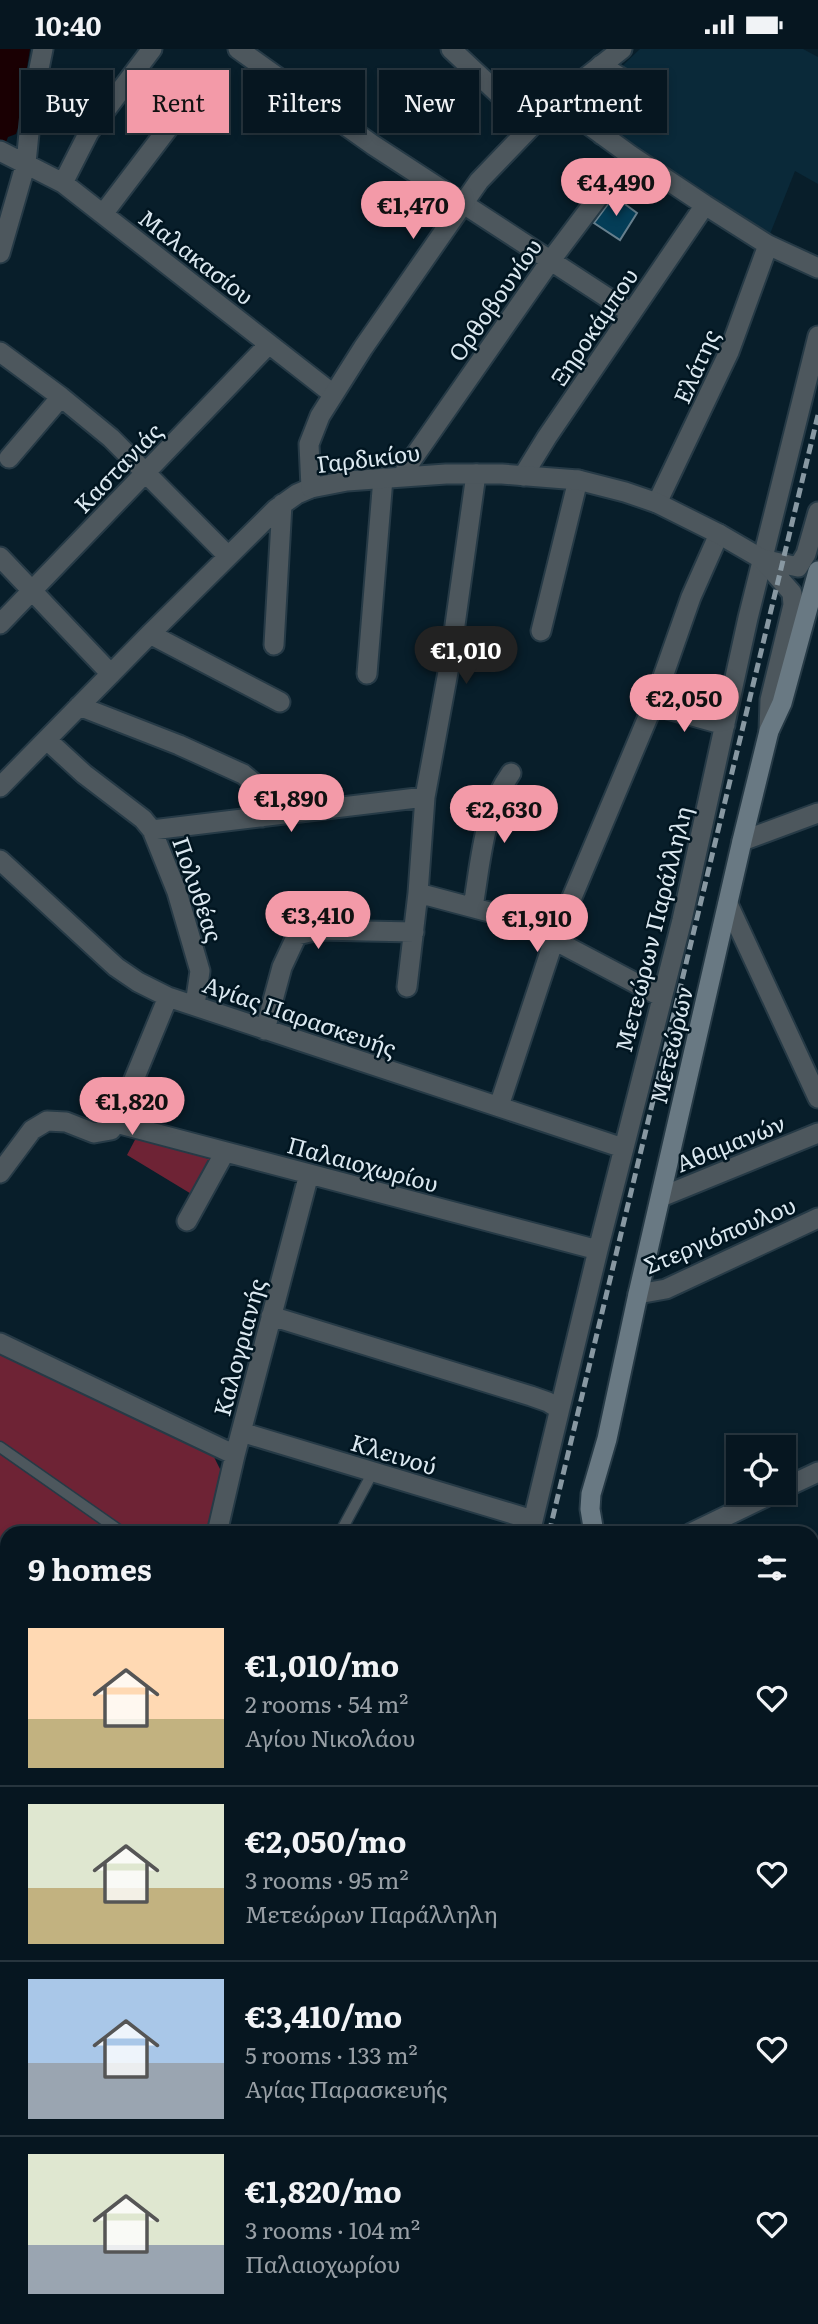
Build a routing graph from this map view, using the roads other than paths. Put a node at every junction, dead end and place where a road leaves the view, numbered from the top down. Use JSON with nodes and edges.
{"nodes":[{"id":1,"x":43,"y":49,"type":"edge"},
{"id":2,"x":152,"y":49,"type":"edge"},
{"id":3,"x":238,"y":49,"type":"edge"},
{"id":4,"x":451,"y":49,"type":"edge"},
{"id":5,"x":622,"y":49,"type":"edge"},
{"id":6,"x":601,"y":65,"type":"junction"},
{"id":7,"x":595,"y":70,"type":"edge"},
{"id":8,"x":493,"y":89,"type":"edge"},
{"id":9,"x":164,"y":133,"type":"edge"},
{"id":10,"x":523,"y":133,"type":"edge"},
{"id":11,"x":599,"y":133,"type":"edge"},
{"id":12,"x":602,"y":135,"type":"junction"},
{"id":13,"x":0,"y":151,"type":"edge"},
{"id":14,"x":630,"y":155,"type":"junction"},
{"id":15,"x":26,"y":163,"type":"junction"},
{"id":16,"x":63,"y":183,"type":"junction"},
{"id":17,"x":463,"y":203,"type":"junction"},
{"id":18,"x":705,"y":205,"type":"junction"},
{"id":19,"x":103,"y":214,"type":"junction"},
{"id":20,"x":768,"y":245,"type":"junction"},
{"id":21,"x":0,"y":253,"type":"edge"},
{"id":22,"x":551,"y":260,"type":"junction"},
{"id":23,"x":818,"y":268,"type":"edge"},
{"id":24,"x":631,"y":313,"type":"junction"},
{"id":25,"x":818,"y":337,"type":"edge"},
{"id":26,"x":269,"y":344,"type":"junction"},
{"id":27,"x":0,"y":352,"type":"edge"},
{"id":28,"x":332,"y":394,"type":"junction"},
{"id":29,"x":61,"y":397,"type":"junction"},
{"id":30,"x":9,"y":459,"type":"dead end"},
{"id":31,"x":146,"y":473,"type":"junction"},
{"id":32,"x":476,"y":474,"type":"junction"},
{"id":33,"x":403,"y":475,"type":"junction"},
{"id":34,"x":523,"y":476,"type":"junction"},
{"id":35,"x":383,"y":478,"type":"junction"},
{"id":36,"x":578,"y":480,"type":"junction"},
{"id":37,"x":311,"y":488,"type":"junction"},
{"id":38,"x":657,"y":503,"type":"junction"},
{"id":39,"x":282,"y":504,"type":"junction"},
{"id":40,"x":818,"y":512,"type":"edge"},
{"id":41,"x":719,"y":534,"type":"junction"},
{"id":42,"x":228,"y":556,"type":"junction"},
{"id":43,"x":0,"y":557,"type":"edge"},
{"id":44,"x":762,"y":559,"type":"junction"},
{"id":45,"x":817,"y":585,"type":"edge"},
{"id":46,"x":32,"y":591,"type":"junction"},
{"id":47,"x":0,"y":624,"type":"edge"},
{"id":48,"x":541,"y":631,"type":"dead end"},
{"id":49,"x":150,"y":633,"type":"junction"},
{"id":50,"x":274,"y":645,"type":"dead end"},
{"id":51,"x":111,"y":674,"type":"junction"},
{"id":52,"x":367,"y":674,"type":"dead end"},
{"id":53,"x":280,"y":702,"type":"dead end"},
{"id":54,"x":653,"y":705,"type":"junction"},
{"id":55,"x":79,"y":706,"type":"junction"},
{"id":56,"x":725,"y":725,"type":"junction"},
{"id":57,"x":769,"y":731,"type":"junction"},
{"id":58,"x":47,"y":740,"type":"junction"},
{"id":59,"x":511,"y":773,"type":"dead end"},
{"id":60,"x":0,"y":787,"type":"edge"},
{"id":61,"x":425,"y":797,"type":"junction"},
{"id":62,"x":818,"y":813,"type":"edge"},
{"id":63,"x":262,"y":817,"type":"junction"},
{"id":64,"x":152,"y":830,"type":"junction"},
{"id":65,"x":743,"y":841,"type":"junction"},
{"id":66,"x":0,"y":860,"type":"edge"},
{"id":67,"x":418,"y":893,"type":"junction"},
{"id":68,"x":728,"y":904,"type":"junction"},
{"id":69,"x":472,"y":907,"type":"junction"},
{"id":70,"x":414,"y":932,"type":"junction"},
{"id":71,"x":554,"y":940,"type":"junction"},
{"id":72,"x":407,"y":987,"type":"dead end"},
{"id":73,"x":169,"y":997,"type":"junction"},
{"id":74,"x":662,"y":997,"type":"junction"},
{"id":75,"x":195,"y":1005,"type":"junction"},
{"id":76,"x":265,"y":1030,"type":"junction"},
{"id":77,"x":818,"y":1098,"type":"edge"},
{"id":78,"x":499,"y":1106,"type":"junction"},
{"id":79,"x":117,"y":1123,"type":"junction"},
{"id":80,"x":818,"y":1133,"type":"edge"},
{"id":81,"x":623,"y":1149,"type":"junction"},
{"id":82,"x":225,"y":1152,"type":"junction"},
{"id":83,"x":3,"y":1164,"type":"edge"},
{"id":84,"x":309,"y":1174,"type":"junction"},
{"id":85,"x":661,"y":1197,"type":"junction"},
{"id":86,"x":818,"y":1219,"type":"edge"},
{"id":87,"x":187,"y":1221,"type":"dead end"},
{"id":88,"x":598,"y":1250,"type":"junction"},
{"id":89,"x":638,"y":1294,"type":"junction"},
{"id":90,"x":271,"y":1316,"type":"junction"},
{"id":91,"x":0,"y":1343,"type":"edge"},
{"id":92,"x":559,"y":1409,"type":"junction"},
{"id":93,"x":241,"y":1432,"type":"junction"},
{"id":94,"x":0,"y":1447,"type":"edge"},
{"id":95,"x":235,"y":1455,"type":"junction"},
{"id":96,"x":373,"y":1472,"type":"junction"},
{"id":97,"x":818,"y":1472,"type":"edge"},
{"id":98,"x":796,"y":1482,"type":"edge"},
{"id":99,"x":750,"y":1505,"type":"edge"},
{"id":100,"x":113,"y":1526,"type":"edge"},
{"id":101,"x":219,"y":1526,"type":"edge"},
{"id":102,"x":344,"y":1526,"type":"edge"},
{"id":103,"x":529,"y":1526,"type":"edge"},
{"id":104,"x":532,"y":1526,"type":"edge"},
{"id":105,"x":593,"y":1526,"type":"edge"},
{"id":106,"x":706,"y":1526,"type":"edge"}],
"edges":[{"from":1,"to":15,"type":"street"},
{"from":2,"to":16,"type":"street"},
{"from":3,"to":17,"type":"street"},
{"from":4,"to":8,"type":"street"},
{"from":5,"to":6,"type":"street"},
{"from":6,"to":7,"type":"street"},
{"from":6,"to":12,"type":"street"},
{"from":9,"to":19,"type":"street"},
{"from":10,"to":17,"type":"street"},
{"from":11,"to":12,"type":"street"},
{"from":12,"to":14,"type":"street"},
{"from":13,"to":15,"type":"street","name":"Μαλακασίου"},
{"from":14,"to":18,"type":"street"},
{"from":14,"to":22,"type":"street","name":"Ορθοβουνίου"},
{"from":15,"to":16,"type":"street","name":"Μαλακασίου"},
{"from":15,"to":21,"type":"street"},
{"from":16,"to":19,"type":"street","name":"Μαλακασίου"},
{"from":17,"to":22,"type":"street"},
{"from":17,"to":28,"type":"street"},
{"from":18,"to":20,"type":"street"},
{"from":18,"to":24,"type":"street","name":"Ξηροκάμπου"},
{"from":19,"to":26,"type":"street","name":"Μαλακασίου"},
{"from":20,"to":23,"type":"street"},
{"from":20,"to":38,"type":"street","name":"Ελάτης"},
{"from":22,"to":24,"type":"street"},
{"from":22,"to":33,"type":"street","name":"Ορθοβουνίου"},
{"from":24,"to":34,"type":"street","name":"Ξηροκάμπου"},
{"from":25,"to":44,"type":"street","name":"Μετεώρων Παράλληλη"},
{"from":26,"to":28,"type":"street","name":"Μαλακασίου"},
{"from":26,"to":31,"type":"street","name":"Καστανιάς"},
{"from":27,"to":29,"type":"street"},
{"from":28,"to":37,"type":"street"},
{"from":29,"to":30,"type":"street"},
{"from":29,"to":31,"type":"street"},
{"from":31,"to":42,"type":"street"},
{"from":31,"to":46,"type":"street","name":"Καστανιάς"},
{"from":32,"to":33,"type":"street","name":"Γαρδικίου"},
{"from":32,"to":34,"type":"street","name":"Γαρδικίου"},
{"from":32,"to":61,"type":"street"},
{"from":33,"to":35,"type":"street","name":"Γαρδικίου"},
{"from":34,"to":36,"type":"street","name":"Γαρδικίου"},
{"from":35,"to":37,"type":"street","name":"Γαρδικίου"},
{"from":35,"to":52,"type":"street"},
{"from":36,"to":38,"type":"street","name":"Γαρδικίου"},
{"from":36,"to":48,"type":"street"},
{"from":37,"to":39,"type":"street","name":"Γαρδικίου"},
{"from":38,"to":41,"type":"street","name":"Γαρδικίου"},
{"from":39,"to":42,"type":"street","name":"Γαρδικίου"},
{"from":39,"to":50,"type":"street"},
{"from":40,"to":44,"type":"street"},
{"from":41,"to":44,"type":"street","name":"Γαρδικίου"},
{"from":41,"to":54,"type":"street"},
{"from":42,"to":49,"type":"street","name":"Γαρδικίου"},
{"from":43,"to":46,"type":"street"},
{"from":44,"to":56,"type":"street","name":"Μετεώρων Παράλληλη"},
{"from":44,"to":57,"type":"street"},
{"from":45,"to":57,"type":"main road","name":"Μετεώρων"},
{"from":46,"to":47,"type":"street","name":"Καστανιάς"},
{"from":46,"to":51,"type":"street"},
{"from":49,"to":51,"type":"street","name":"Γαρδικίου"},
{"from":49,"to":53,"type":"street"},
{"from":51,"to":55,"type":"street","name":"Γαρδικίου"},
{"from":54,"to":56,"type":"street"},
{"from":54,"to":71,"type":"street"},
{"from":55,"to":58,"type":"street","name":"Γαρδικίου"},
{"from":55,"to":63,"type":"street"},
{"from":56,"to":74,"type":"street","name":"Μετεώρων Παράλληλη"},
{"from":57,"to":65,"type":"main road","name":"Μετεώρων"},
{"from":58,"to":60,"type":"street","name":"Γαρδικίου"},
{"from":58,"to":64,"type":"street","name":"Πολυθέας"},
{"from":59,"to":69,"type":"street"},
{"from":61,"to":63,"type":"street","name":"Πολυθέας"},
{"from":61,"to":67,"type":"street"},
{"from":62,"to":65,"type":"street"},
{"from":63,"to":64,"type":"street","name":"Πολυθέας"},
{"from":64,"to":75,"type":"street","name":"Πολυθέας"},
{"from":65,"to":68,"type":"main road","name":"Μετεώρων"},
{"from":66,"to":73,"type":"street","name":"Αγίας Παρασκευής"},
{"from":67,"to":69,"type":"street"},
{"from":67,"to":70,"type":"street"},
{"from":68,"to":77,"type":"street"},
{"from":68,"to":85,"type":"main road","name":"Μετεώρων"},
{"from":69,"to":71,"type":"street"},
{"from":70,"to":72,"type":"street"},
{"from":70,"to":76,"type":"street"},
{"from":71,"to":74,"type":"street"},
{"from":71,"to":78,"type":"street"},
{"from":73,"to":75,"type":"street","name":"Αγίας Παρασκευής"},
{"from":73,"to":79,"type":"street"},
{"from":74,"to":81,"type":"street","name":"Μετεώρων Παράλληλη"},
{"from":75,"to":76,"type":"street","name":"Αγίας Παρασκευής"},
{"from":76,"to":78,"type":"street","name":"Αγίας Παρασκευής"},
{"from":78,"to":81,"type":"street","name":"Αγίας Παρασκευής"},
{"from":79,"to":82,"type":"street","name":"Παλαιοχωρίου"},
{"from":79,"to":83,"type":"street"},
{"from":80,"to":85,"type":"street","name":"Αθαμανών"},
{"from":81,"to":88,"type":"street","name":"Μετεώρων Παράλληλη"},
{"from":82,"to":84,"type":"street","name":"Παλαιοχωρίου"},
{"from":82,"to":87,"type":"street"},
{"from":84,"to":88,"type":"street","name":"Παλαιοχωρίου"},
{"from":84,"to":90,"type":"street","name":"Καλογριανής"},
{"from":85,"to":89,"type":"main road","name":"Μετεώρων"},
{"from":86,"to":89,"type":"street","name":"Στεργιόπουλου"},
{"from":88,"to":92,"type":"street","name":"Μετεώρων Παράλληλη"},
{"from":89,"to":105,"type":"main road","name":"Μετεώρων"},
{"from":90,"to":92,"type":"street"},
{"from":90,"to":93,"type":"street","name":"Καλογριανής"},
{"from":91,"to":95,"type":"street"},
{"from":92,"to":104,"type":"street","name":"Μετεώρων Παράλληλη"},
{"from":93,"to":95,"type":"street","name":"Καλογριανής"},
{"from":93,"to":96,"type":"street","name":"Κλεινού"},
{"from":94,"to":100,"type":"lane"},
{"from":95,"to":101,"type":"street","name":"Καλογριανής"},
{"from":96,"to":102,"type":"lane"},
{"from":96,"to":103,"type":"street","name":"Κλεινού"},
{"from":97,"to":98,"type":"street"},
{"from":99,"to":106,"type":"street"}]}
